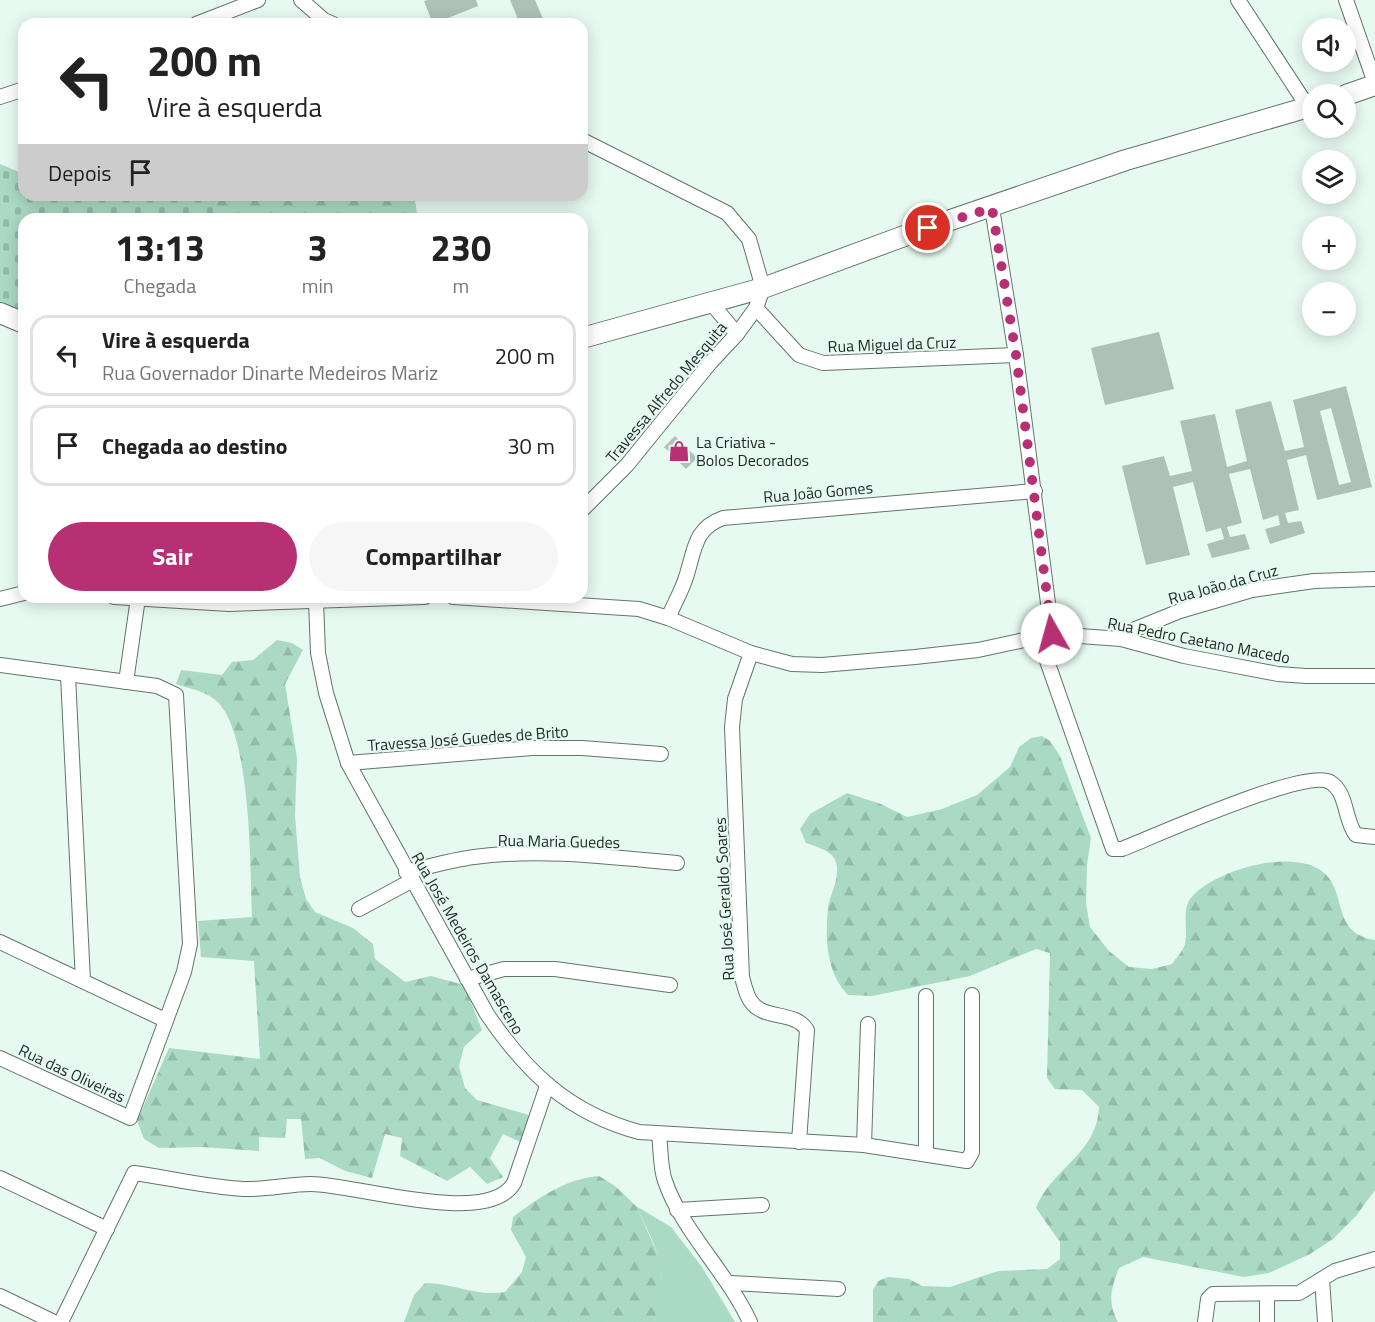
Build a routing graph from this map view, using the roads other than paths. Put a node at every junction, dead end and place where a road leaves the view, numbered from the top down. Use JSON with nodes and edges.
{"nodes":[{"id":1,"x":258,"y":0,"type":"edge"},
{"id":2,"x":301,"y":0,"type":"edge"},
{"id":3,"x":1238,"y":0,"type":"edge"},
{"id":4,"x":1346,"y":0,"type":"edge"},
{"id":5,"x":212,"y":18,"type":"edge"},
{"id":6,"x":323,"y":18,"type":"edge"},
{"id":7,"x":1375,"y":84,"type":"edge"},
{"id":8,"x":18,"y":91,"type":"edge"},
{"id":9,"x":1356,"y":91,"type":"edge"},
{"id":10,"x":1302,"y":94,"type":"edge"},
{"id":11,"x":0,"y":97,"type":"edge"},
{"id":12,"x":1302,"y":108,"type":"edge"},
{"id":13,"x":588,"y":143,"type":"edge"},
{"id":14,"x":992,"y":208,"type":"junction"},
{"id":15,"x":763,"y":288,"type":"junction"},
{"id":16,"x":712,"y":304,"type":"junction"},
{"id":17,"x":756,"y":308,"type":"junction"},
{"id":18,"x":0,"y":313,"type":"edge"},
{"id":19,"x":18,"y":320,"type":"edge"},
{"id":20,"x":737,"y":334,"type":"junction"},
{"id":21,"x":588,"y":336,"type":"edge"},
{"id":22,"x":1016,"y":355,"type":"junction"},
{"id":23,"x":1035,"y":491,"type":"junction"},
{"id":24,"x":588,"y":504,"type":"edge"},
{"id":25,"x":1375,"y":579,"type":"edge"},
{"id":26,"x":18,"y":593,"type":"edge"},
{"id":27,"x":3,"y":594,"type":"edge"},
{"id":28,"x":137,"y":603,"type":"edge"},
{"id":29,"x":214,"y":603,"type":"edge"},
{"id":30,"x":258,"y":603,"type":"edge"},
{"id":31,"x":316,"y":603,"type":"edge"},
{"id":32,"x":579,"y":603,"type":"edge"},
{"id":33,"x":668,"y":618,"type":"junction"},
{"id":34,"x":1045,"y":636,"type":"junction"},
{"id":35,"x":1121,"y":639,"type":"junction"},
{"id":36,"x":751,"y":654,"type":"junction"},
{"id":37,"x":0,"y":665,"type":"edge"},
{"id":38,"x":68,"y":676,"type":"junction"},
{"id":39,"x":1375,"y":676,"type":"edge"},
{"id":40,"x":126,"y":682,"type":"junction"},
{"id":41,"x":661,"y":754,"type":"dead end"},
{"id":42,"x":348,"y":763,"type":"junction"},
{"id":43,"x":1375,"y":837,"type":"edge"},
{"id":44,"x":677,"y":863,"type":"dead end"},
{"id":45,"x":409,"y":876,"type":"junction"},
{"id":46,"x":359,"y":909,"type":"dead end"},
{"id":47,"x":0,"y":942,"type":"edge"},
{"id":48,"x":467,"y":979,"type":"junction"},
{"id":49,"x":83,"y":981,"type":"junction"},
{"id":50,"x":670,"y":985,"type":"dead end"},
{"id":51,"x":972,"y":995,"type":"dead end"},
{"id":52,"x":926,"y":996,"type":"dead end"},
{"id":53,"x":165,"y":1020,"type":"junction"},
{"id":54,"x":868,"y":1023,"type":"dead end"},
{"id":55,"x":0,"y":1058,"type":"edge"},
{"id":56,"x":547,"y":1086,"type":"junction"},
{"id":57,"x":659,"y":1135,"type":"junction"},
{"id":58,"x":799,"y":1142,"type":"junction"},
{"id":59,"x":864,"y":1145,"type":"junction"},
{"id":60,"x":926,"y":1153,"type":"junction"},
{"id":61,"x":0,"y":1178,"type":"edge"},
{"id":62,"x":762,"y":1205,"type":"dead end"},
{"id":63,"x":677,"y":1210,"type":"junction"},
{"id":64,"x":107,"y":1229,"type":"junction"},
{"id":65,"x":1375,"y":1259,"type":"edge"},
{"id":66,"x":1322,"y":1279,"type":"junction"},
{"id":67,"x":731,"y":1283,"type":"junction"},
{"id":68,"x":838,"y":1289,"type":"dead end"},
{"id":69,"x":1268,"y":1294,"type":"junction"},
{"id":70,"x":0,"y":1296,"type":"edge"},
{"id":71,"x":54,"y":1322,"type":"edge"},
{"id":72,"x":61,"y":1322,"type":"edge"},
{"id":73,"x":750,"y":1322,"type":"edge"},
{"id":74,"x":1204,"y":1322,"type":"edge"},
{"id":75,"x":1267,"y":1322,"type":"edge"},
{"id":76,"x":1325,"y":1322,"type":"edge"}],
"edges":[{"from":1,"to":5,"type":"street"},
{"from":2,"to":6,"type":"street"},
{"from":3,"to":10,"type":"street"},
{"from":4,"to":7,"type":"street"},
{"from":7,"to":9,"type":"main road"},
{"from":8,"to":11,"type":"street"},
{"from":12,"to":14,"type":"main road"},
{"from":13,"to":15,"type":"street"},
{"from":14,"to":15,"type":"main road"},
{"from":14,"to":22,"type":"street"},
{"from":15,"to":16,"type":"main road"},
{"from":15,"to":17,"type":"street","name":"Travessa Alfredo Mesquita"},
{"from":16,"to":20,"type":"street"},
{"from":16,"to":21,"type":"main road"},
{"from":17,"to":20,"type":"street","name":"Travessa Alfredo Mesquita"},
{"from":17,"to":22,"type":"street","name":"Rua Miguel da Cruz"},
{"from":18,"to":19,"type":"main road"},
{"from":20,"to":24,"type":"street","name":"Travessa Alfredo Mesquita"},
{"from":22,"to":23,"type":"street"},
{"from":23,"to":33,"type":"street","name":"Rua João Gomes"},
{"from":23,"to":34,"type":"street"},
{"from":25,"to":35,"type":"street","name":"Rua João da Cruz"},
{"from":26,"to":27,"type":"street"},
{"from":28,"to":40,"type":"street"},
{"from":29,"to":30,"type":"street"},
{"from":31,"to":42,"type":"street","name":"Rua José Medeiros Damasceno"},
{"from":32,"to":33,"type":"street","name":"Rua Pedro Caetano Macedo"},
{"from":33,"to":36,"type":"street","name":"Rua Pedro Caetano Macedo"},
{"from":34,"to":35,"type":"street","name":"Rua Pedro Caetano Macedo"},
{"from":34,"to":36,"type":"street","name":"Rua Pedro Caetano Macedo"},
{"from":34,"to":43,"type":"street"},
{"from":35,"to":39,"type":"street","name":"Rua Pedro Caetano Macedo"},
{"from":36,"to":58,"type":"street","name":"Rua José Geraldo Soares"},
{"from":37,"to":38,"type":"street"},
{"from":38,"to":40,"type":"street"},
{"from":38,"to":49,"type":"street"},
{"from":40,"to":53,"type":"street"},
{"from":41,"to":42,"type":"street","name":"Travessa José Guedes de Brito"},
{"from":42,"to":45,"type":"street","name":"Rua José Medeiros Damasceno"},
{"from":44,"to":45,"type":"street","name":"Rua Maria Guedes"},
{"from":45,"to":46,"type":"street","name":"Rua Maria Guedes"},
{"from":45,"to":48,"type":"street","name":"Rua José Medeiros Damasceno"},
{"from":47,"to":49,"type":"street"},
{"from":48,"to":50,"type":"street"},
{"from":48,"to":56,"type":"street","name":"Rua José Medeiros Damasceno"},
{"from":49,"to":53,"type":"street"},
{"from":51,"to":60,"type":"street","name":"Rua José Medeiros Damasceno"},
{"from":52,"to":60,"type":"street"},
{"from":53,"to":55,"type":"street","name":"Rua das Oliveiras"},
{"from":54,"to":59,"type":"street"},
{"from":56,"to":57,"type":"street","name":"Rua José Medeiros Damasceno"},
{"from":56,"to":64,"type":"street"},
{"from":57,"to":58,"type":"street","name":"Rua José Medeiros Damasceno"},
{"from":57,"to":63,"type":"street"},
{"from":58,"to":59,"type":"street","name":"Rua José Medeiros Damasceno"},
{"from":59,"to":60,"type":"street","name":"Rua José Medeiros Damasceno"},
{"from":61,"to":64,"type":"street"},
{"from":62,"to":63,"type":"street"},
{"from":63,"to":67,"type":"street"},
{"from":64,"to":72,"type":"street"},
{"from":65,"to":66,"type":"street"},
{"from":66,"to":69,"type":"street"},
{"from":66,"to":76,"type":"street"},
{"from":67,"to":68,"type":"street"},
{"from":67,"to":73,"type":"street"},
{"from":69,"to":74,"type":"street"},
{"from":69,"to":75,"type":"street"},
{"from":70,"to":71,"type":"street"}]}
